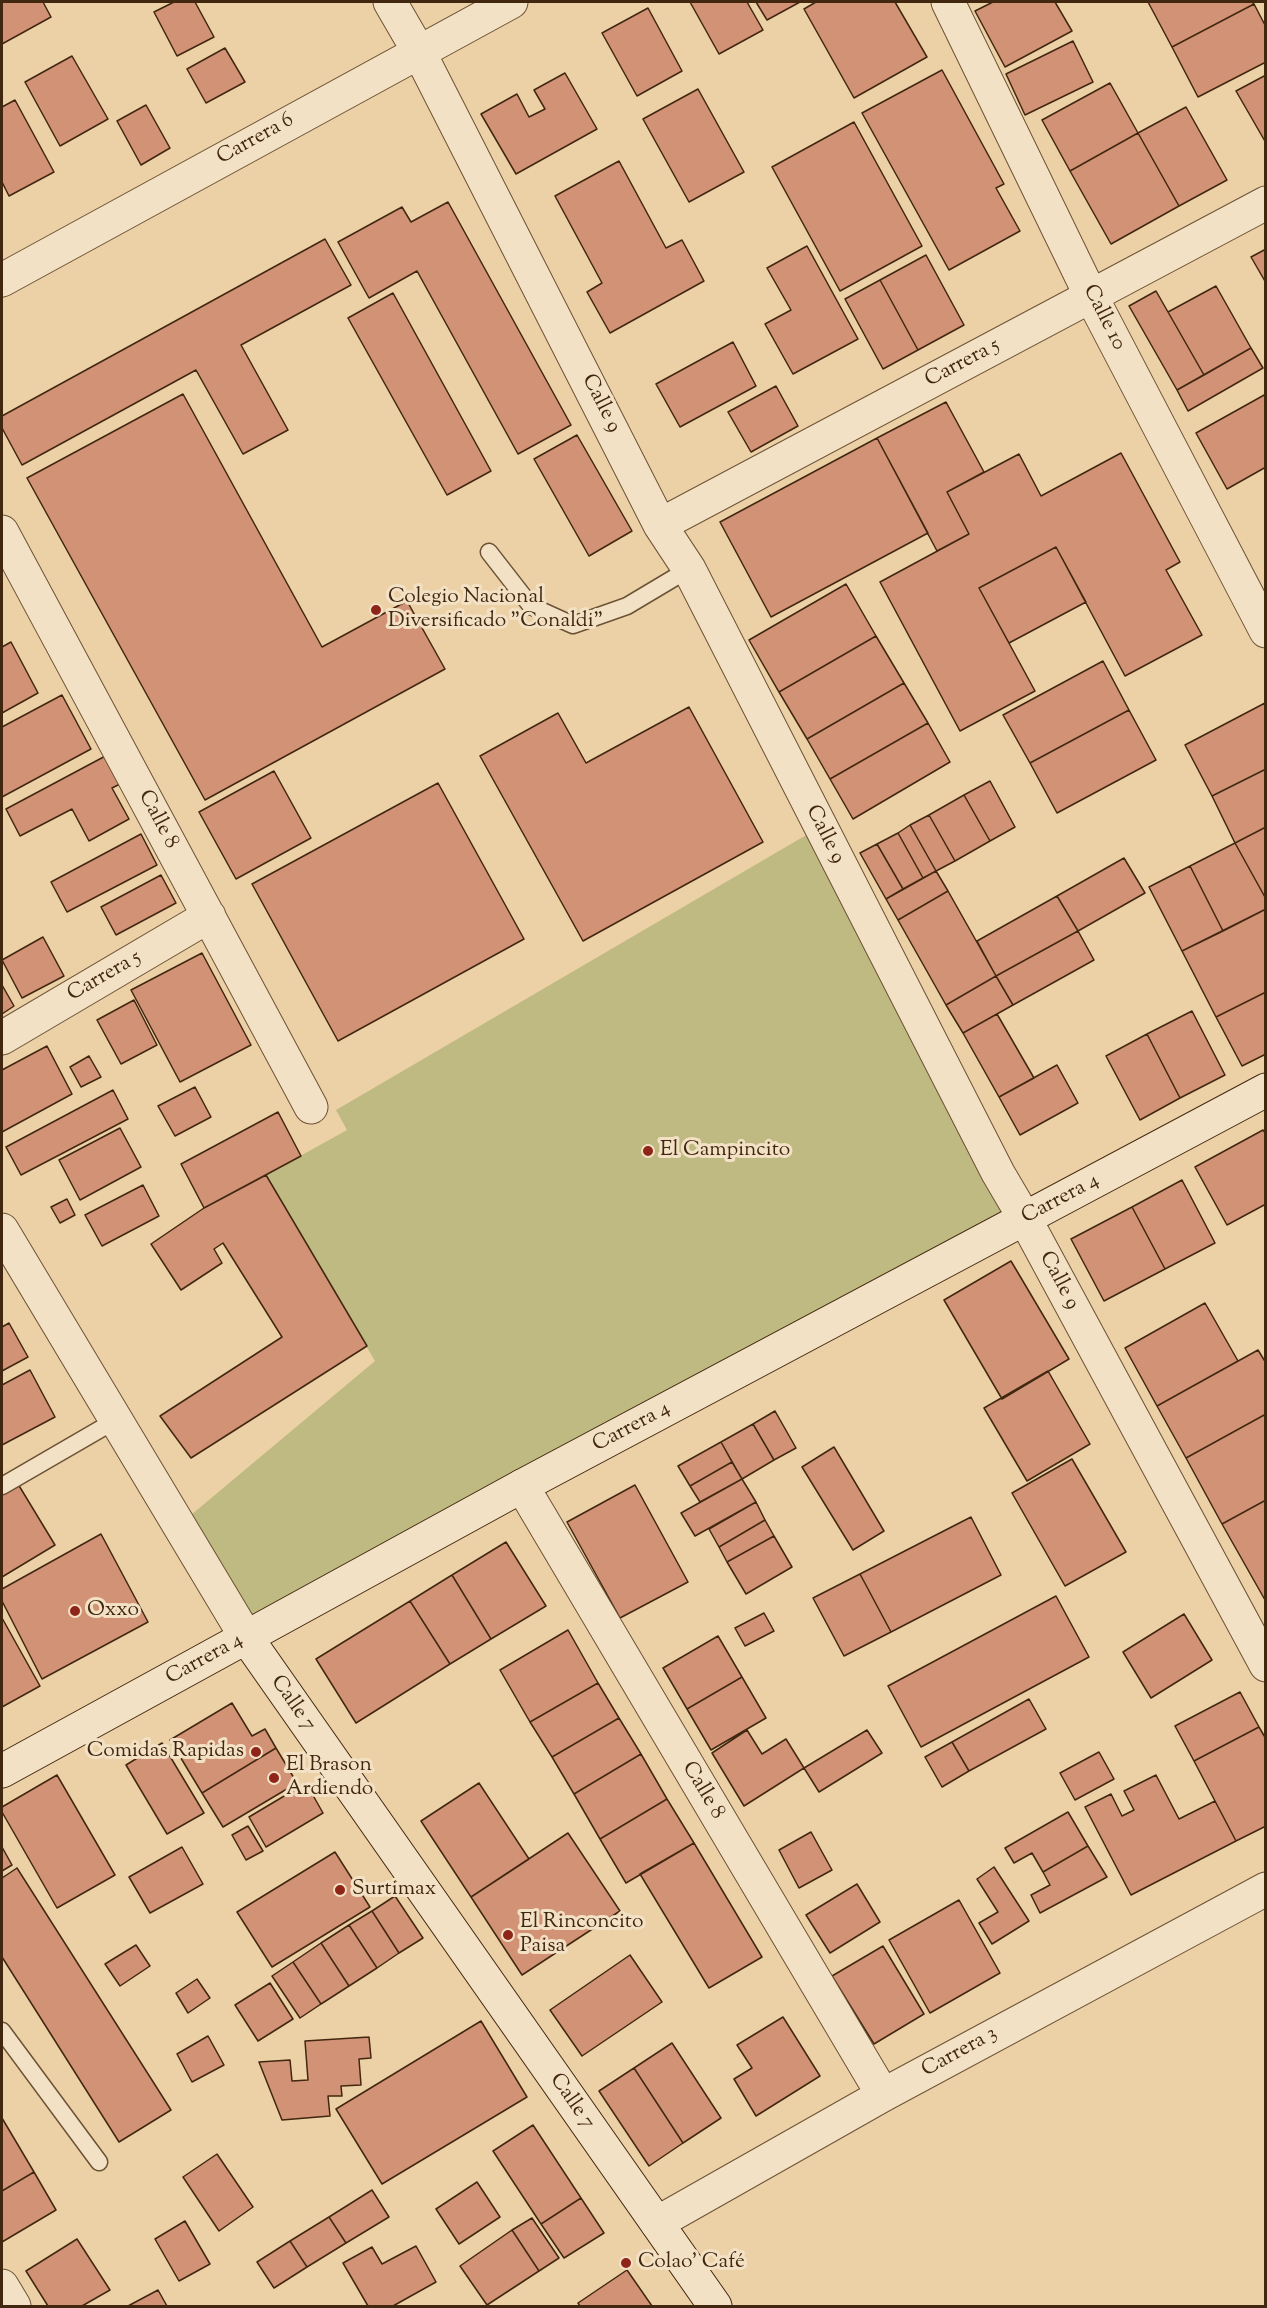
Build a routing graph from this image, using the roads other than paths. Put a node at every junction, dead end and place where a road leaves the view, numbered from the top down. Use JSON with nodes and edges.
{"nodes":[{"id":1,"x":390,"y":2,"type":"edge"},
{"id":2,"x":511,"y":2,"type":"edge"},
{"id":3,"x":948,"y":2,"type":"edge"},
{"id":4,"x":419,"y":52,"type":"junction"},
{"id":5,"x":1266,"y":203,"type":"edge"},
{"id":6,"x":2,"y":280,"type":"edge"},
{"id":7,"x":1091,"y":296,"type":"junction"},
{"id":8,"x":660,"y":525,"type":"junction"},
{"id":9,"x":2,"y":532,"type":"edge"},
{"id":10,"x":489,"y":552,"type":"dead end"},
{"id":11,"x":689,"y":569,"type":"junction"},
{"id":12,"x":1266,"y":631,"type":"edge"},
{"id":13,"x":209,"y":916,"type":"junction"},
{"id":14,"x":2,"y":1038,"type":"edge"},
{"id":15,"x":1266,"y":1090,"type":"edge"},
{"id":16,"x":312,"y":1107,"type":"dead end"},
{"id":17,"x":1025,"y":1219,"type":"junction"},
{"id":18,"x":2,"y":1230,"type":"edge"},
{"id":19,"x":116,"y":1420,"type":"junction"},
{"id":20,"x":2,"y":1486,"type":"edge"},
{"id":21,"x":522,"y":1486,"type":"junction"},
{"id":22,"x":246,"y":1637,"type":"junction"},
{"id":23,"x":1266,"y":1665,"type":"edge"},
{"id":24,"x":2,"y":1771,"type":"edge"},
{"id":25,"x":1266,"y":1889,"type":"edge"},
{"id":26,"x":2,"y":2031,"type":"edge"},
{"id":27,"x":883,"y":2095,"type":"junction"},
{"id":28,"x":99,"y":2162,"type":"dead end"},
{"id":29,"x":657,"y":2223,"type":"junction"},
{"id":30,"x":2,"y":2286,"type":"edge"},
{"id":31,"x":14,"y":2307,"type":"edge"},
{"id":32,"x":715,"y":2307,"type":"edge"}],
"edges":[{"from":1,"to":4,"type":"street","name":"Calle 9"},
{"from":2,"to":4,"type":"street","name":"Carrera 6"},
{"from":3,"to":7,"type":"street","name":"Calle 10"},
{"from":4,"to":6,"type":"street","name":"Carrera 6"},
{"from":4,"to":8,"type":"street","name":"Calle 9"},
{"from":5,"to":7,"type":"street","name":"Carrera 5"},
{"from":7,"to":8,"type":"street","name":"Carrera 5"},
{"from":7,"to":12,"type":"street","name":"Calle 10"},
{"from":8,"to":11,"type":"street","name":"Calle 9"},
{"from":9,"to":13,"type":"street","name":"Calle 8"},
{"from":10,"to":11,"type":"lane"},
{"from":11,"to":17,"type":"street","name":"Calle 9"},
{"from":13,"to":14,"type":"street","name":"Carrera 5"},
{"from":13,"to":16,"type":"street","name":"Calle 8"},
{"from":15,"to":17,"type":"street","name":"Carrera 4"},
{"from":17,"to":21,"type":"street","name":"Carrera 4"},
{"from":17,"to":23,"type":"street","name":"Calle 9"},
{"from":18,"to":19,"type":"street","name":"Calle 7"},
{"from":19,"to":20,"type":"lane"},
{"from":19,"to":22,"type":"street","name":"Calle 7"},
{"from":21,"to":22,"type":"street","name":"Carrera 4"},
{"from":21,"to":27,"type":"street","name":"Calle 8"},
{"from":22,"to":24,"type":"street","name":"Carrera 4"},
{"from":22,"to":29,"type":"street","name":"Calle 7"},
{"from":25,"to":27,"type":"street","name":"Carrera 3"},
{"from":26,"to":28,"type":"lane"},
{"from":27,"to":29,"type":"street","name":"Carrera 3"},
{"from":29,"to":32,"type":"street","name":"Calle 7"},
{"from":30,"to":31,"type":"street"}]}
